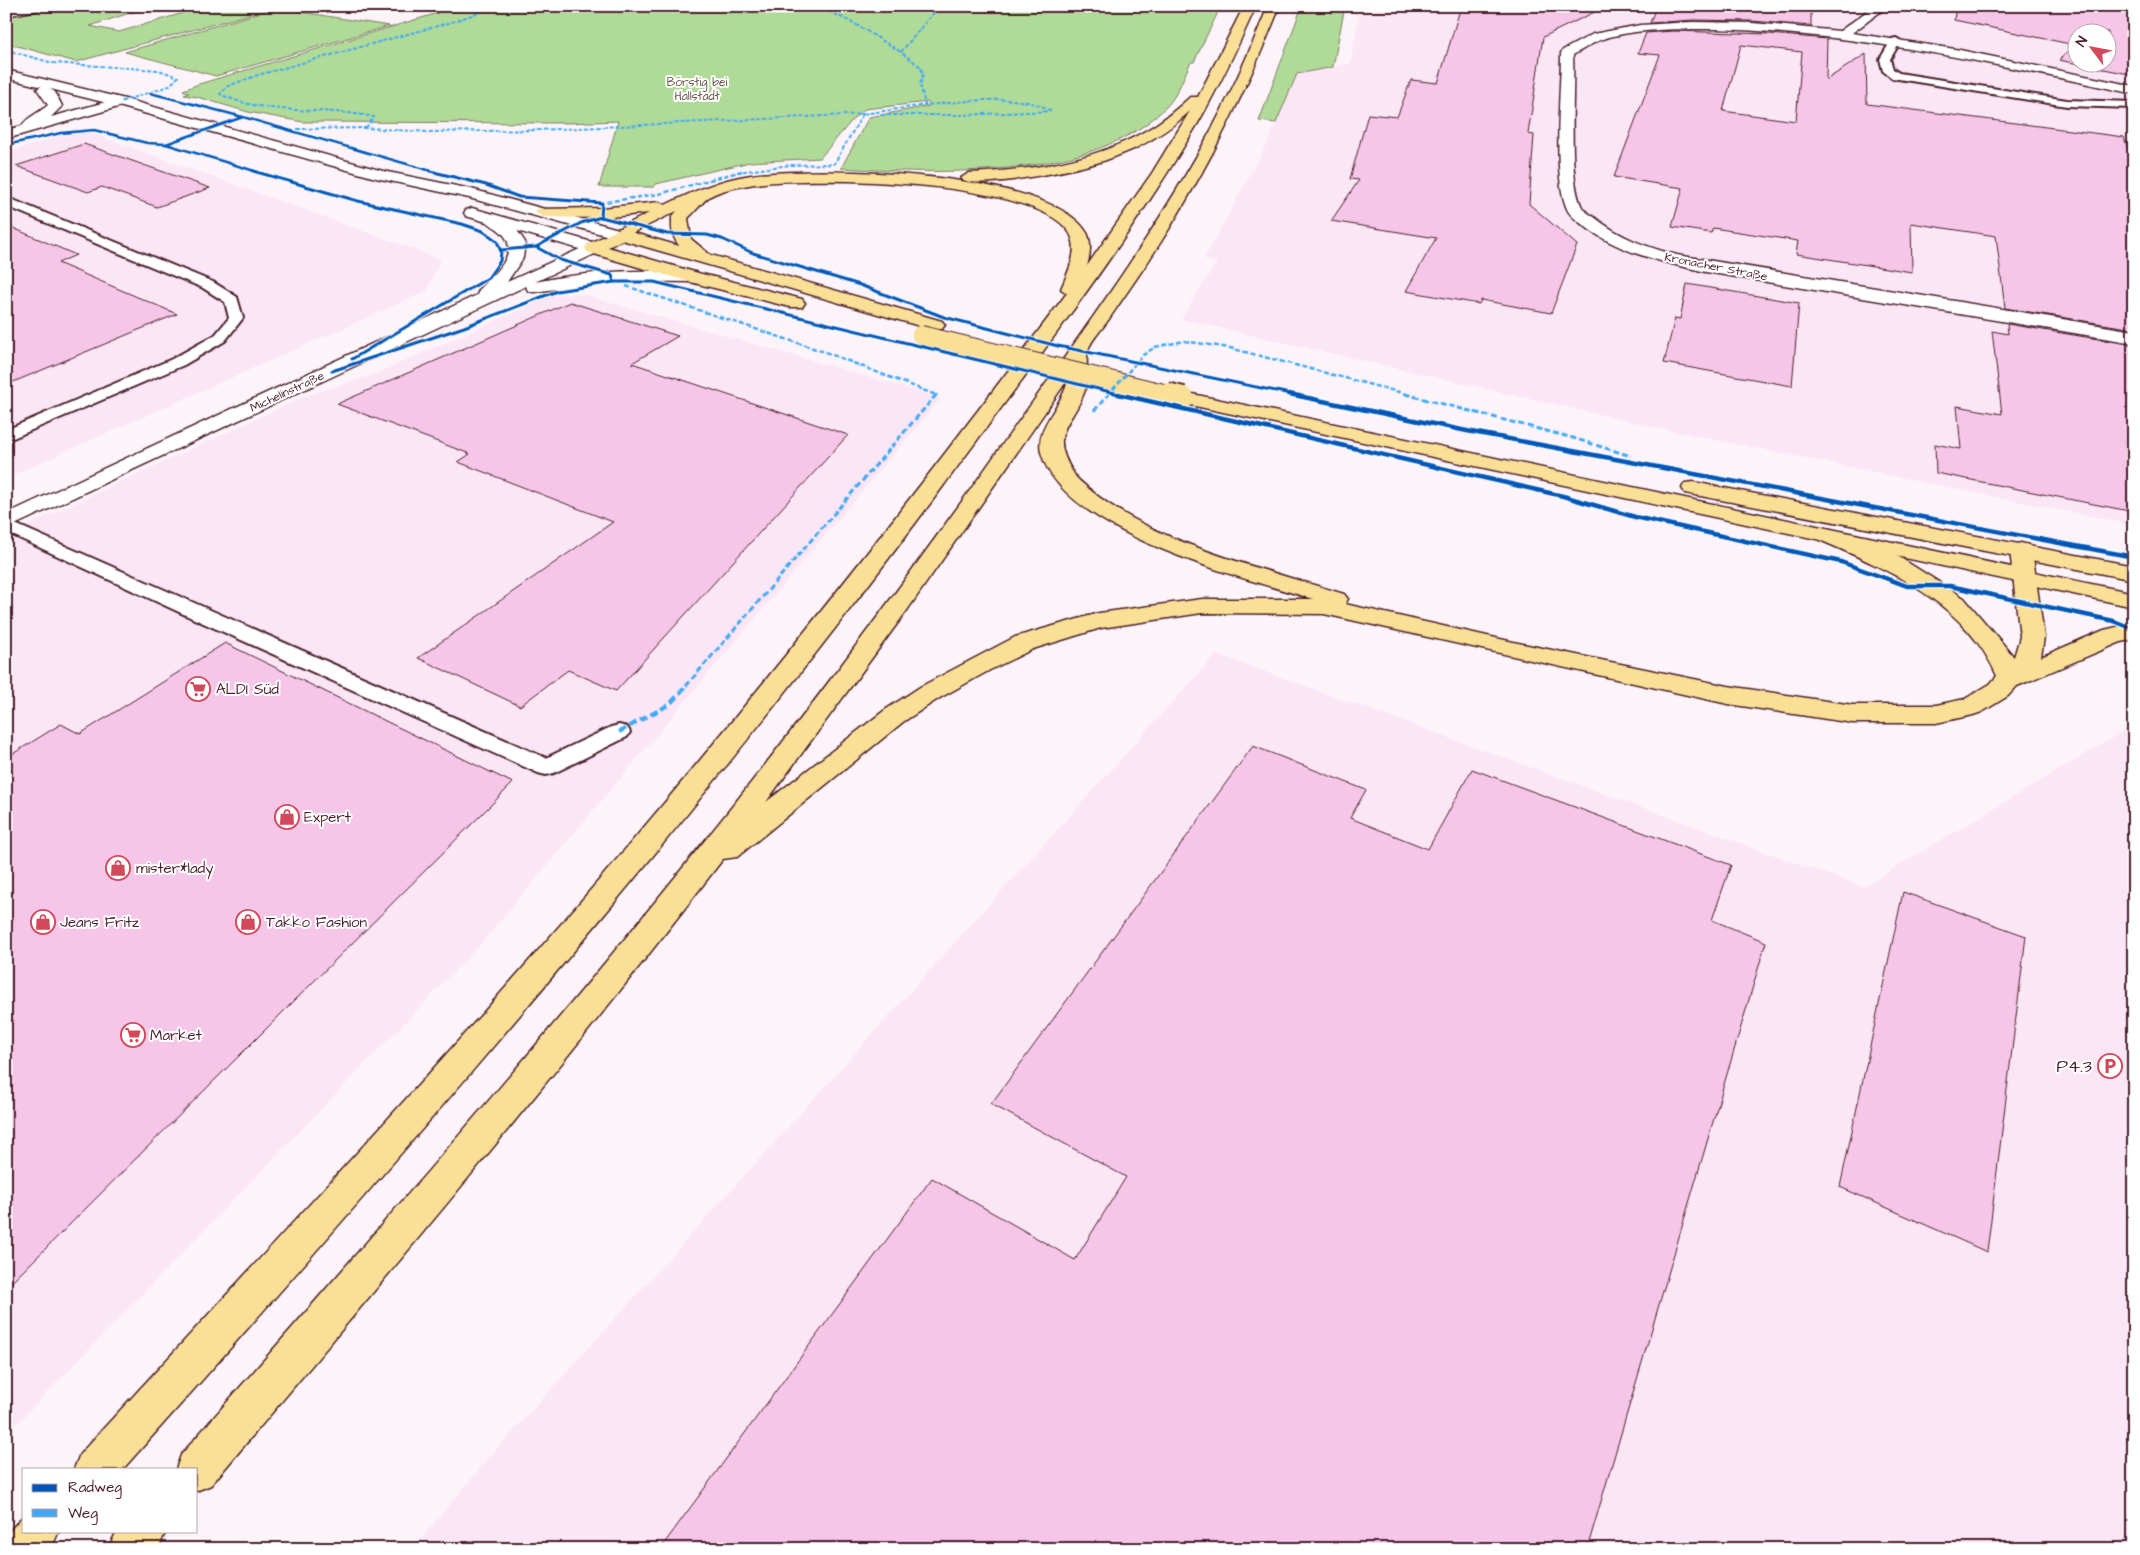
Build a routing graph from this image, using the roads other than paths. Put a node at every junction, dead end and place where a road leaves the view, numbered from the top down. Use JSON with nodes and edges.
{"nodes":[{"id":1,"x":38,"y":6,"type":"edge"},
{"id":2,"x":1250,"y":6,"type":"edge"},
{"id":3,"x":1274,"y":6,"type":"edge"},
{"id":4,"x":1882,"y":6,"type":"edge"},
{"id":5,"x":6,"y":12,"type":"edge"},
{"id":6,"x":1846,"y":31,"type":"junction"},
{"id":7,"x":1896,"y":41,"type":"junction"},
{"id":8,"x":6,"y":74,"type":"edge"},
{"id":9,"x":6,"y":81,"type":"edge"},
{"id":10,"x":1212,"y":85,"type":"junction"},
{"id":11,"x":44,"y":89,"type":"junction"},
{"id":12,"x":2134,"y":90,"type":"edge"},
{"id":13,"x":113,"y":104,"type":"junction"},
{"id":14,"x":2134,"y":106,"type":"edge"},
{"id":15,"x":8,"y":134,"type":"edge"},
{"id":16,"x":893,"y":178,"type":"junction"},
{"id":17,"x":705,"y":194,"type":"junction"},
{"id":18,"x":6,"y":201,"type":"edge"},
{"id":19,"x":680,"y":203,"type":"junction"},
{"id":20,"x":543,"y":212,"type":"junction"},
{"id":21,"x":493,"y":219,"type":"junction"},
{"id":22,"x":620,"y":234,"type":"junction"},
{"id":23,"x":593,"y":248,"type":"junction"},
{"id":24,"x":706,"y":258,"type":"junction"},
{"id":25,"x":692,"y":277,"type":"junction"},
{"id":26,"x":477,"y":302,"type":"junction"},
{"id":27,"x":1059,"y":316,"type":"junction"},
{"id":28,"x":928,"y":330,"type":"junction"},
{"id":29,"x":2134,"y":337,"type":"edge"},
{"id":30,"x":1080,"y":346,"type":"junction"},
{"id":31,"x":1189,"y":392,"type":"junction"},
{"id":32,"x":6,"y":436,"type":"edge"},
{"id":33,"x":6,"y":523,"type":"edge"},
{"id":34,"x":1830,"y":536,"type":"junction"},
{"id":35,"x":2021,"y":550,"type":"junction"},
{"id":36,"x":2134,"y":573,"type":"edge"},
{"id":37,"x":2025,"y":578,"type":"junction"},
{"id":38,"x":2134,"y":600,"type":"edge"},
{"id":39,"x":1420,"y":626,"type":"junction"},
{"id":40,"x":2134,"y":631,"type":"edge"},
{"id":41,"x":2011,"y":679,"type":"junction"},
{"id":42,"x":619,"y":732,"type":"dead end"},
{"id":43,"x":695,"y":874,"type":"junction"},
{"id":44,"x":96,"y":1468,"type":"edge"},
{"id":45,"x":198,"y":1468,"type":"edge"},
{"id":46,"x":37,"y":1532,"type":"edge"},
{"id":47,"x":143,"y":1532,"type":"edge"},
{"id":48,"x":22,"y":1549,"type":"edge"},
{"id":49,"x":130,"y":1549,"type":"edge"}],
"edges":[{"from":1,"to":5,"type":"street"},
{"from":2,"to":10,"type":"main road"},
{"from":3,"to":30,"type":"main road"},
{"from":4,"to":6,"type":"street"},
{"from":6,"to":7,"type":"street","name":"Kronacher Straße"},
{"from":6,"to":29,"type":"street","name":"Kronacher Straße"},
{"from":7,"to":12,"type":"street","name":"Kronacher Straße"},
{"from":7,"to":14,"type":"lane"},
{"from":8,"to":13,"type":"street"},
{"from":9,"to":11,"type":"street"},
{"from":10,"to":16,"type":"main road"},
{"from":10,"to":27,"type":"main road"},
{"from":11,"to":13,"type":"street"},
{"from":11,"to":15,"type":"street"},
{"from":13,"to":15,"type":"street"},
{"from":13,"to":20,"type":"street"},
{"from":13,"to":21,"type":"street"},
{"from":16,"to":17,"type":"main road"},
{"from":16,"to":27,"type":"main road"},
{"from":17,"to":19,"type":"main road"},
{"from":17,"to":24,"type":"main road"},
{"from":18,"to":32,"type":"lane"},
{"from":19,"to":20,"type":"main road"},
{"from":19,"to":22,"type":"main road","name":"Michelinstraße"},
{"from":20,"to":22,"type":"street"},
{"from":21,"to":23,"type":"street"},
{"from":21,"to":26,"type":"street"},
{"from":22,"to":23,"type":"main road","name":"Michelinstraße"},
{"from":22,"to":24,"type":"main road"},
{"from":23,"to":25,"type":"main road"},
{"from":23,"to":26,"type":"street","name":"Michelinstraße"},
{"from":24,"to":28,"type":"main road"},
{"from":25,"to":26,"type":"street"},
{"from":25,"to":28,"type":"main road"},
{"from":26,"to":33,"type":"street","name":"Michelinstraße"},
{"from":27,"to":44,"type":"main road"},
{"from":28,"to":31,"type":"main road","bridge":true},
{"from":30,"to":39,"type":"main road"},
{"from":30,"to":43,"type":"main road"},
{"from":31,"to":34,"type":"main road"},
{"from":31,"to":35,"type":"main road"},
{"from":33,"to":42,"type":"lane"},
{"from":34,"to":37,"type":"main road"},
{"from":34,"to":41,"type":"main road"},
{"from":35,"to":36,"type":"main road"},
{"from":35,"to":37,"type":"main road"},
{"from":37,"to":38,"type":"main road"},
{"from":37,"to":41,"type":"main road"},
{"from":39,"to":41,"type":"main road"},
{"from":39,"to":43,"type":"main road"},
{"from":40,"to":41,"type":"main road"},
{"from":43,"to":45,"type":"main road"},
{"from":46,"to":48,"type":"main road"},
{"from":47,"to":49,"type":"main road"}]}
